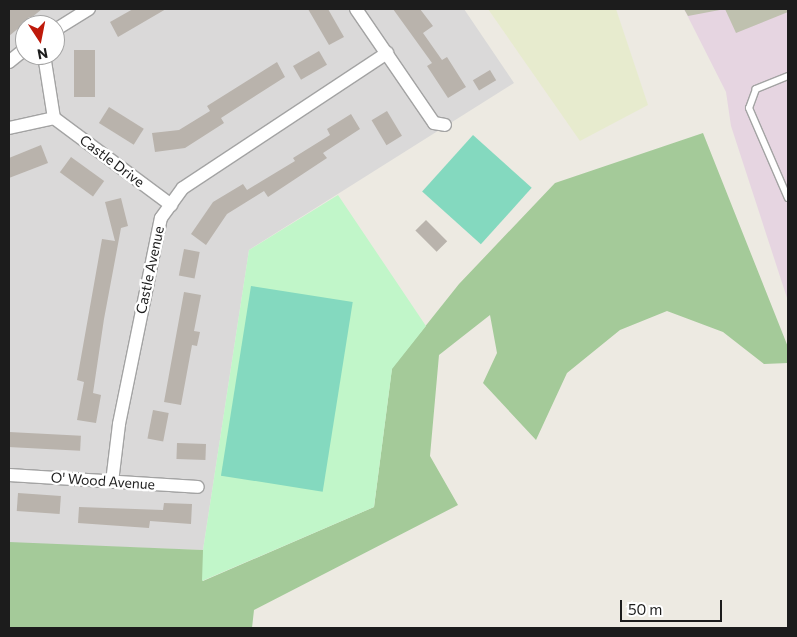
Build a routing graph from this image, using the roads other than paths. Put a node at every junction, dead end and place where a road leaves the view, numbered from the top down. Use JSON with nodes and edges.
{"nodes":[{"id":1,"x":89,"y":9,"type":"edge"},
{"id":2,"x":356,"y":9,"type":"edge"},
{"id":3,"x":65,"y":24,"type":"edge"},
{"id":4,"x":387,"y":53,"type":"junction"},
{"id":5,"x":46,"y":65,"type":"edge"},
{"id":6,"x":788,"y":76,"type":"edge"},
{"id":7,"x":54,"y":118,"type":"junction"},
{"id":8,"x":445,"y":125,"type":"dead end"},
{"id":9,"x":9,"y":128,"type":"edge"},
{"id":10,"x":788,"y":198,"type":"edge"},
{"id":11,"x":170,"y":205,"type":"junction"},
{"id":12,"x":9,"y":475,"type":"edge"},
{"id":13,"x":112,"y":482,"type":"junction"},
{"id":14,"x":198,"y":487,"type":"dead end"}],
"edges":[{"from":1,"to":3,"type":"street"},
{"from":2,"to":4,"type":"street"},
{"from":4,"to":8,"type":"street"},
{"from":4,"to":11,"type":"street","name":"Castle Avenue"},
{"from":5,"to":7,"type":"street"},
{"from":6,"to":10,"type":"lane"},
{"from":7,"to":9,"type":"street"},
{"from":7,"to":11,"type":"street","name":"Castle Drive"},
{"from":11,"to":13,"type":"street","name":"Castle Avenue"},
{"from":12,"to":13,"type":"street","name":"O' Wood Avenue"},
{"from":13,"to":14,"type":"street","name":"O' Wood Avenue"}]}
